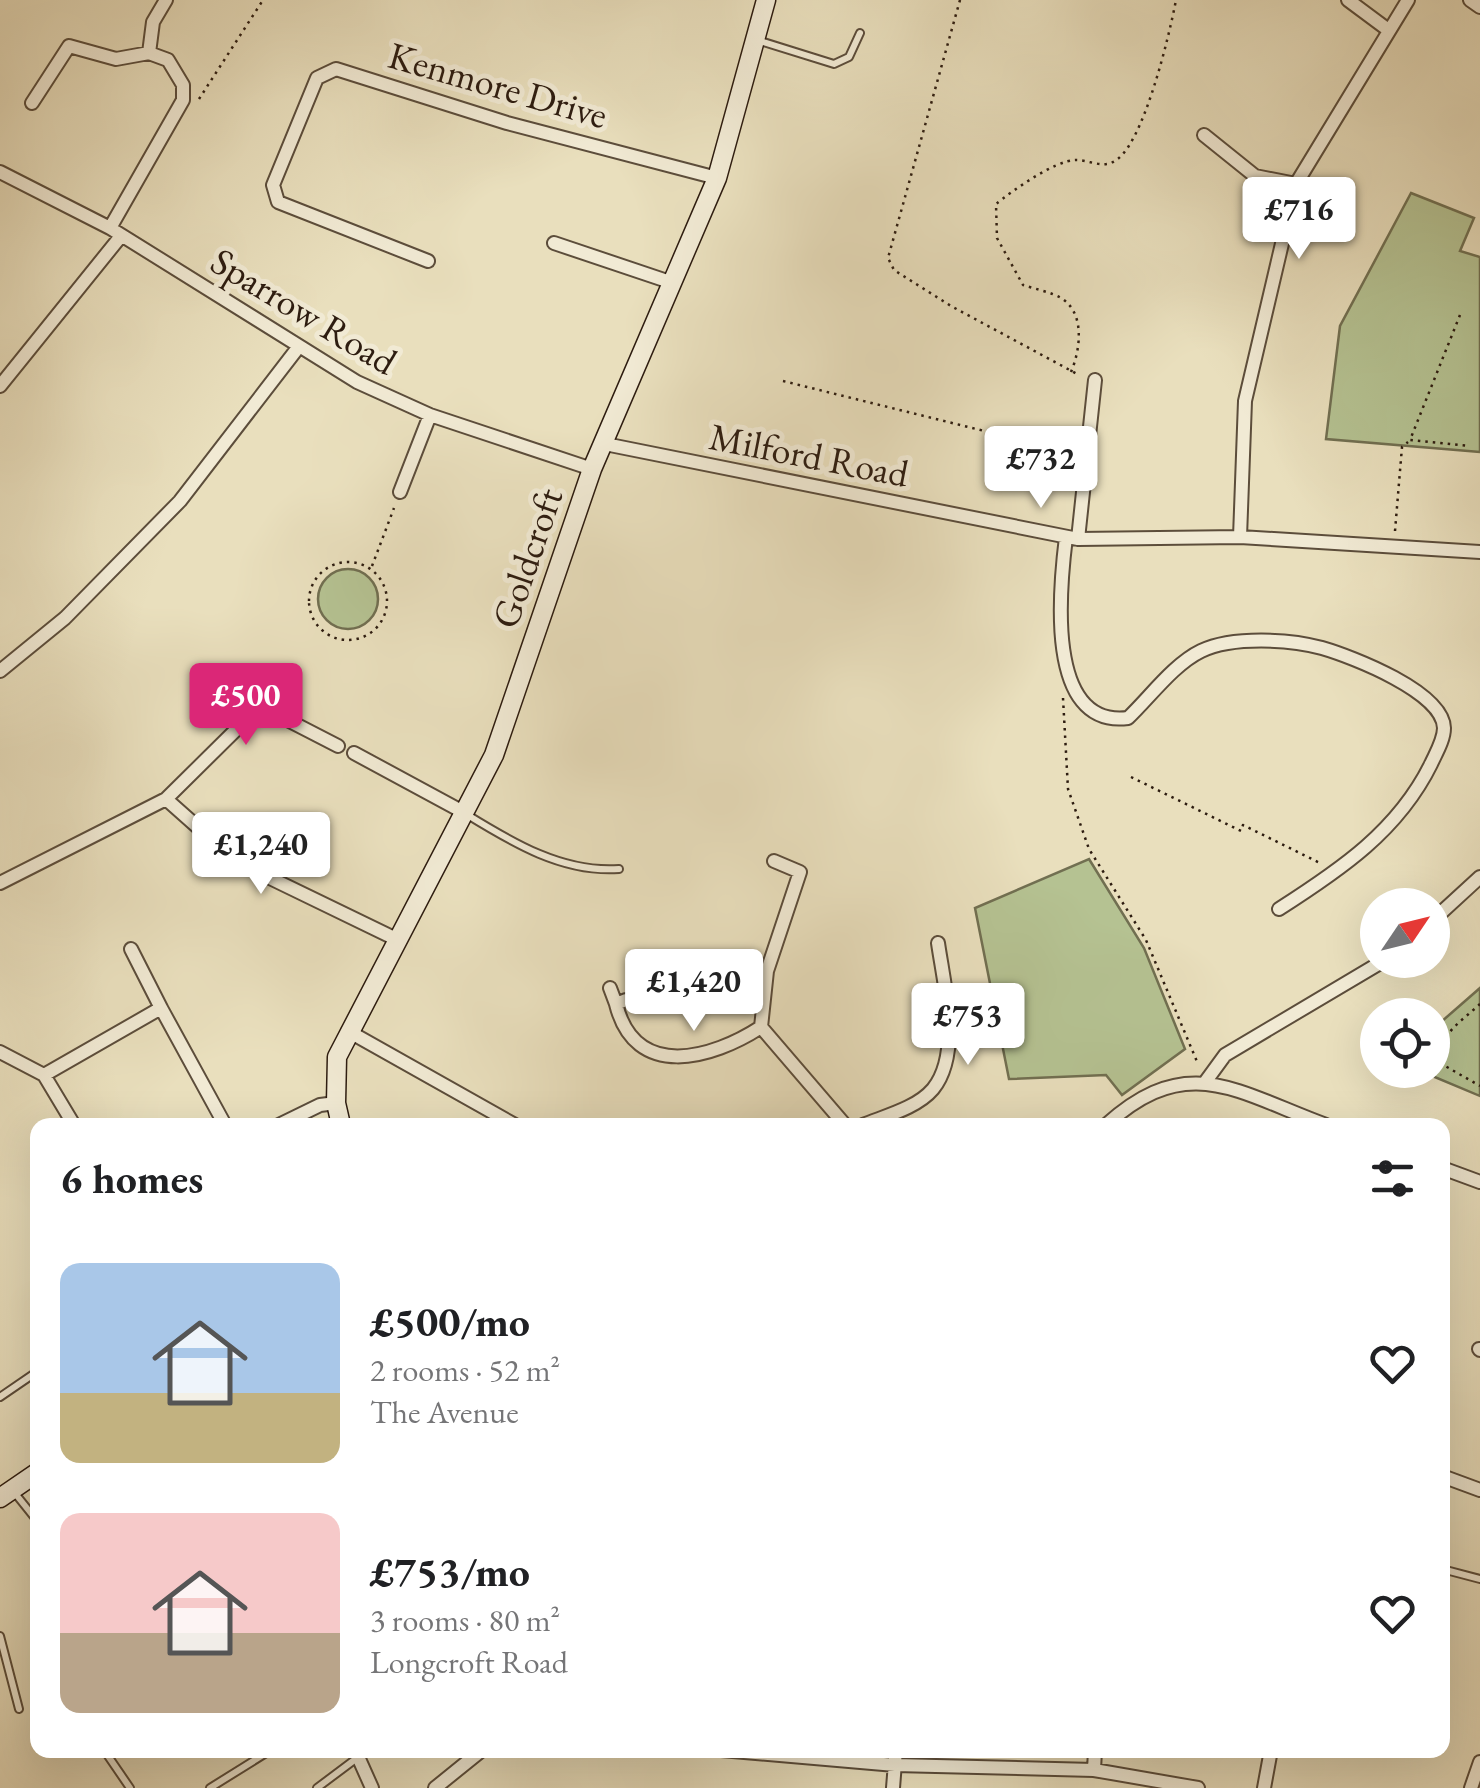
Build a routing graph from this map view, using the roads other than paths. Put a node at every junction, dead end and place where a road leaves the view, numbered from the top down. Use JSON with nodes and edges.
{"nodes":[{"id":1,"x":166,"y":0,"type":"edge"},
{"id":2,"x":766,"y":0,"type":"edge"},
{"id":3,"x":1348,"y":0,"type":"edge"},
{"id":4,"x":1408,"y":0,"type":"edge"},
{"id":5,"x":1470,"y":0,"type":"edge"},
{"id":6,"x":1480,"y":7,"type":"edge"},
{"id":7,"x":1386,"y":29,"type":"junction"},
{"id":8,"x":860,"y":33,"type":"dead end"},
{"id":9,"x":756,"y":39,"type":"junction"},
{"id":10,"x":149,"y":53,"type":"junction"},
{"id":11,"x":32,"y":103,"type":"dead end"},
{"id":12,"x":1204,"y":135,"type":"dead end"},
{"id":13,"x":0,"y":172,"type":"edge"},
{"id":14,"x":717,"y":178,"type":"junction"},
{"id":15,"x":1296,"y":184,"type":"junction"},
{"id":16,"x":115,"y":232,"type":"junction"},
{"id":17,"x":554,"y":244,"type":"dead end"},
{"id":18,"x":428,"y":261,"type":"dead end"},
{"id":19,"x":674,"y":283,"type":"junction"},
{"id":20,"x":297,"y":349,"type":"junction"},
{"id":21,"x":1094,"y":380,"type":"road end"},
{"id":22,"x":0,"y":386,"type":"edge"},
{"id":23,"x":430,"y":415,"type":"junction"},
{"id":24,"x":605,"y":444,"type":"junction"},
{"id":25,"x":592,"y":469,"type":"junction"},
{"id":26,"x":400,"y":492,"type":"road end"},
{"id":27,"x":1240,"y":537,"type":"junction"},
{"id":28,"x":1072,"y":538,"type":"junction"},
{"id":29,"x":1480,"y":552,"type":"edge"},
{"id":30,"x":0,"y":670,"type":"edge"},
{"id":31,"x":338,"y":746,"type":"dead end"},
{"id":32,"x":354,"y":752,"type":"dead end"},
{"id":33,"x":166,"y":798,"type":"junction"},
{"id":34,"x":465,"y":813,"type":"junction"},
{"id":35,"x":774,"y":861,"type":"dead end"},
{"id":36,"x":619,"y":868,"type":"dead end"},
{"id":37,"x":1480,"y":877,"type":"edge"},
{"id":38,"x":0,"y":883,"type":"edge"},
{"id":39,"x":1450,"y":904,"type":"edge"},
{"id":40,"x":1279,"y":909,"type":"dead end"},
{"id":41,"x":396,"y":939,"type":"junction"},
{"id":42,"x":938,"y":943,"type":"dead end"},
{"id":43,"x":131,"y":949,"type":"dead end"},
{"id":44,"x":1360,"y":975,"type":"edge"},
{"id":45,"x":610,"y":988,"type":"dead end"},
{"id":46,"x":161,"y":1008,"type":"junction"},
{"id":47,"x":761,"y":1027,"type":"junction"},
{"id":48,"x":348,"y":1031,"type":"junction"},
{"id":49,"x":0,"y":1052,"type":"edge"},
{"id":50,"x":44,"y":1075,"type":"junction"},
{"id":51,"x":1206,"y":1081,"type":"junction"},
{"id":52,"x":336,"y":1103,"type":"junction"},
{"id":53,"x":70,"y":1118,"type":"edge"},
{"id":54,"x":221,"y":1118,"type":"edge"},
{"id":55,"x":293,"y":1118,"type":"edge"},
{"id":56,"x":340,"y":1118,"type":"edge"},
{"id":57,"x":502,"y":1118,"type":"edge"},
{"id":58,"x":838,"y":1118,"type":"edge"},
{"id":59,"x":880,"y":1118,"type":"edge"},
{"id":60,"x":1114,"y":1118,"type":"edge"},
{"id":61,"x":1307,"y":1118,"type":"edge"},
{"id":62,"x":1450,"y":1171,"type":"edge"},
{"id":63,"x":1480,"y":1182,"type":"edge"},
{"id":64,"x":30,"y":1376,"type":"edge"},
{"id":65,"x":0,"y":1396,"type":"edge"},
{"id":66,"x":30,"y":1478,"type":"edge"},
{"id":67,"x":1450,"y":1479,"type":"edge"},
{"id":68,"x":1480,"y":1490,"type":"edge"},
{"id":69,"x":6,"y":1494,"type":"edge"},
{"id":70,"x":30,"y":1515,"type":"edge"},
{"id":71,"x":1450,"y":1571,"type":"edge"},
{"id":72,"x":1480,"y":1579,"type":"edge"},
{"id":73,"x":0,"y":1636,"type":"edge"},
{"id":74,"x":19,"y":1710,"type":"dead end"},
{"id":75,"x":109,"y":1758,"type":"edge"},
{"id":76,"x":257,"y":1758,"type":"edge"},
{"id":77,"x":352,"y":1758,"type":"edge"},
{"id":78,"x":358,"y":1758,"type":"edge"},
{"id":79,"x":472,"y":1758,"type":"edge"},
{"id":80,"x":814,"y":1758,"type":"edge"},
{"id":81,"x":895,"y":1758,"type":"edge"},
{"id":82,"x":1095,"y":1758,"type":"edge"},
{"id":83,"x":1270,"y":1758,"type":"edge"},
{"id":84,"x":1480,"y":1762,"type":"edge"},
{"id":85,"x":895,"y":1765,"type":"junction"},
{"id":86,"x":1094,"y":1770,"type":"junction"},
{"id":87,"x":130,"y":1788,"type":"edge"},
{"id":88,"x":210,"y":1788,"type":"edge"},
{"id":89,"x":318,"y":1788,"type":"edge"},
{"id":90,"x":372,"y":1788,"type":"edge"},
{"id":91,"x":435,"y":1788,"type":"edge"},
{"id":92,"x":893,"y":1788,"type":"edge"},
{"id":93,"x":1198,"y":1788,"type":"edge"},
{"id":94,"x":1264,"y":1788,"type":"edge"},
{"id":95,"x":1472,"y":1788,"type":"edge"}],
"edges":[{"from":1,"to":10,"type":"street"},
{"from":2,"to":9,"type":"street","name":"Goldcroft"},
{"from":3,"to":7,"type":"street"},
{"from":4,"to":7,"type":"street"},
{"from":5,"to":6,"type":"street"},
{"from":7,"to":15,"type":"street"},
{"from":8,"to":9,"type":"lane"},
{"from":9,"to":14,"type":"street","name":"Goldcroft"},
{"from":10,"to":11,"type":"street"},
{"from":10,"to":16,"type":"street"},
{"from":12,"to":15,"type":"street"},
{"from":13,"to":16,"type":"street","name":"Sparrow Road"},
{"from":14,"to":18,"type":"street","name":"Kenmore Drive"},
{"from":14,"to":19,"type":"street","name":"Goldcroft"},
{"from":15,"to":27,"type":"street"},
{"from":16,"to":20,"type":"street","name":"Sparrow Road"},
{"from":16,"to":22,"type":"street"},
{"from":17,"to":19,"type":"street"},
{"from":19,"to":24,"type":"street","name":"Goldcroft"},
{"from":20,"to":23,"type":"street","name":"Sparrow Road"},
{"from":20,"to":30,"type":"street"},
{"from":21,"to":28,"type":"street"},
{"from":23,"to":25,"type":"street","name":"Sparrow Road"},
{"from":23,"to":26,"type":"street"},
{"from":24,"to":25,"type":"street","name":"Goldcroft"},
{"from":24,"to":28,"type":"street","name":"Milford Road"},
{"from":25,"to":34,"type":"street","name":"Goldcroft"},
{"from":27,"to":28,"type":"street","name":"Milford Road"},
{"from":27,"to":29,"type":"street","name":"Milford Road"},
{"from":28,"to":40,"type":"street"},
{"from":31,"to":33,"type":"street"},
{"from":32,"to":34,"type":"street"},
{"from":33,"to":38,"type":"street"},
{"from":33,"to":41,"type":"street"},
{"from":34,"to":36,"type":"lane"},
{"from":34,"to":41,"type":"street","name":"Goldcroft"},
{"from":35,"to":47,"type":"street"},
{"from":37,"to":39,"type":"street"},
{"from":41,"to":48,"type":"street","name":"Goldcroft"},
{"from":42,"to":59,"type":"street"},
{"from":43,"to":46,"type":"street"},
{"from":44,"to":51,"type":"street"},
{"from":45,"to":47,"type":"street"},
{"from":46,"to":50,"type":"street"},
{"from":46,"to":54,"type":"street"},
{"from":47,"to":58,"type":"street"},
{"from":48,"to":52,"type":"street","name":"Goldcroft"},
{"from":48,"to":57,"type":"street"},
{"from":49,"to":50,"type":"street"},
{"from":50,"to":53,"type":"street"},
{"from":51,"to":60,"type":"street"},
{"from":51,"to":61,"type":"street"},
{"from":52,"to":55,"type":"street"},
{"from":52,"to":56,"type":"street","name":"Goldcroft"},
{"from":62,"to":63,"type":"street"},
{"from":64,"to":65,"type":"lane"},
{"from":66,"to":69,"type":"street"},
{"from":67,"to":68,"type":"street"},
{"from":69,"to":70,"type":"lane"},
{"from":71,"to":72,"type":"lane"},
{"from":73,"to":74,"type":"lane"},
{"from":75,"to":87,"type":"lane"},
{"from":76,"to":88,"type":"lane"},
{"from":77,"to":89,"type":"lane"},
{"from":78,"to":90,"type":"street"},
{"from":79,"to":91,"type":"street"},
{"from":80,"to":85,"type":"street"},
{"from":81,"to":85,"type":"street"},
{"from":82,"to":86,"type":"street"},
{"from":83,"to":94,"type":"street"},
{"from":84,"to":95,"type":"street"},
{"from":85,"to":86,"type":"street"},
{"from":85,"to":92,"type":"street"},
{"from":86,"to":93,"type":"street"}]}
